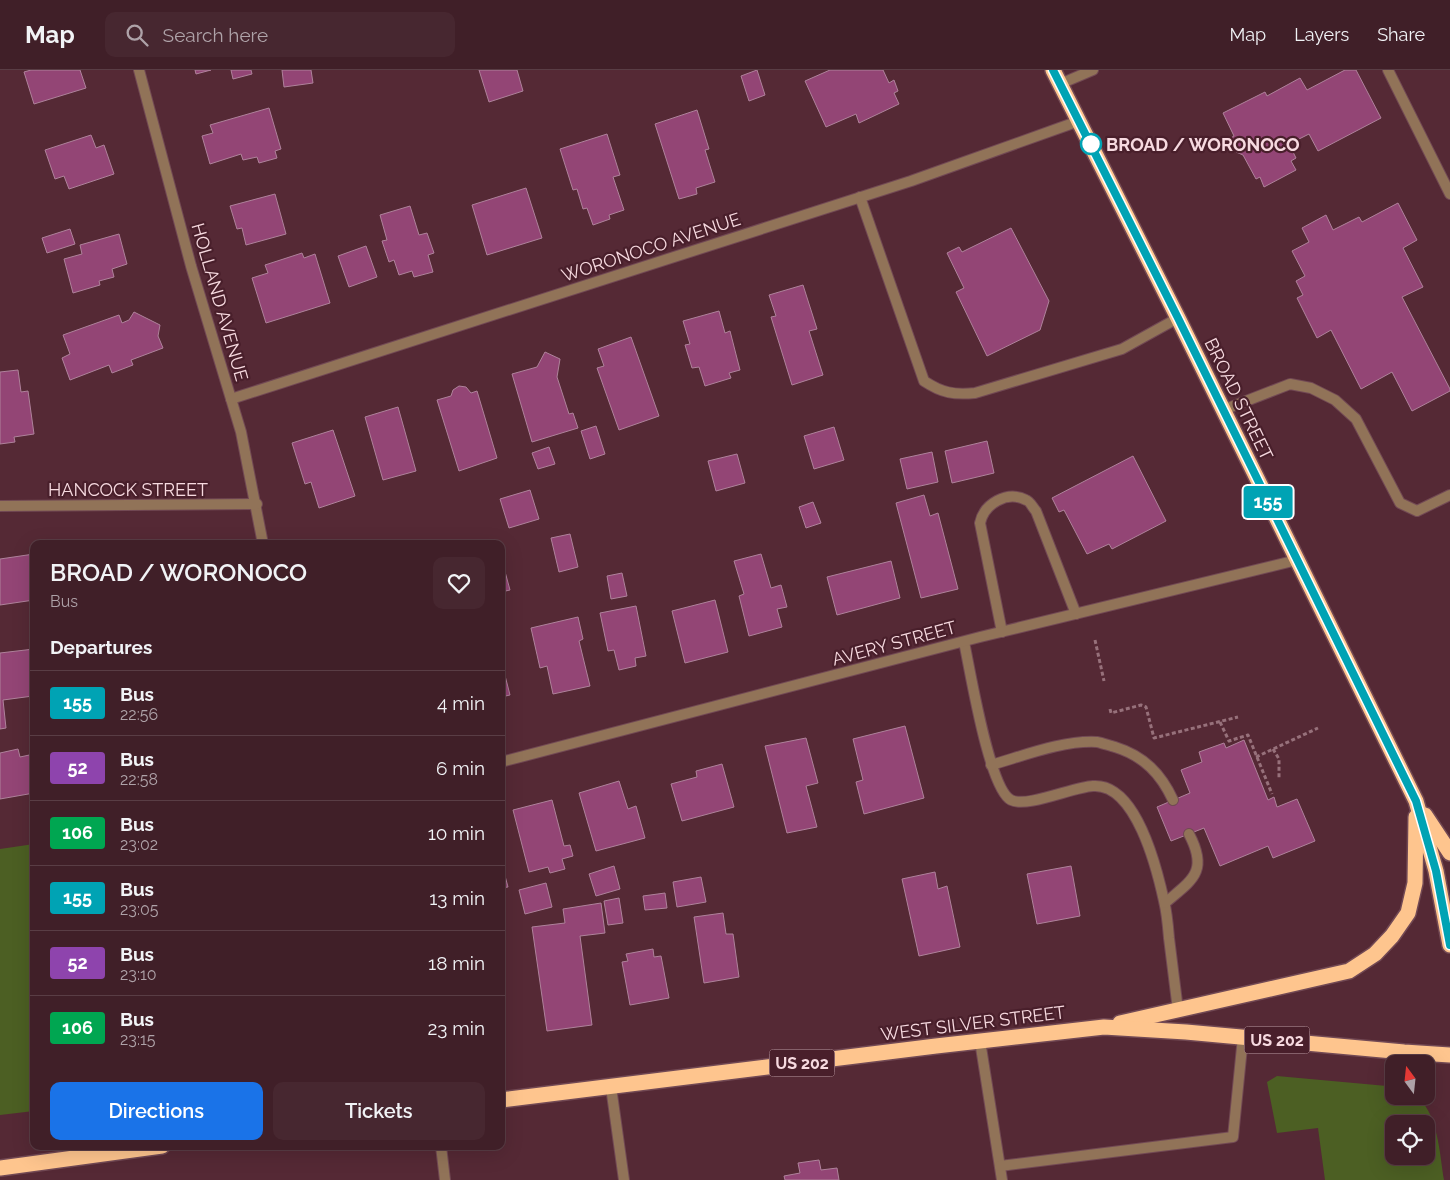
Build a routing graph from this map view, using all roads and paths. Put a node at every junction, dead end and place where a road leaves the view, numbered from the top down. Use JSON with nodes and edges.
{"nodes":[{"id":1,"x":139,"y":70,"type":"edge"},
{"id":2,"x":1053,"y":70,"type":"edge"},
{"id":3,"x":1093,"y":70,"type":"edge"},
{"id":4,"x":1388,"y":70,"type":"edge"},
{"id":5,"x":1060,"y":84,"type":"junction"},
{"id":6,"x":1079,"y":121,"type":"junction"},
{"id":7,"x":1450,"y":194,"type":"edge"},
{"id":8,"x":860,"y":197,"type":"junction"},
{"id":9,"x":1178,"y":318,"type":"junction"},
{"id":10,"x":231,"y":399,"type":"junction"},
{"id":11,"x":1223,"y":410,"type":"junction"},
{"id":12,"x":1450,"y":495,"type":"edge"},
{"id":13,"x":256,"y":504,"type":"junction"},
{"id":14,"x":0,"y":506,"type":"edge"},
{"id":15,"x":262,"y":540,"type":"edge"},
{"id":16,"x":1297,"y":560,"type":"junction"},
{"id":17,"x":1076,"y":614,"type":"junction"},
{"id":18,"x":1002,"y":632,"type":"junction"},
{"id":19,"x":1095,"y":640,"type":"dead end"},
{"id":20,"x":964,"y":642,"type":"junction"},
{"id":21,"x":1104,"y":681,"type":"dead end"},
{"id":22,"x":1110,"y":709,"type":"dead end"},
{"id":23,"x":1238,"y":717,"type":"dead end"},
{"id":24,"x":1220,"y":722,"type":"junction"},
{"id":25,"x":1318,"y":728,"type":"dead end"},
{"id":26,"x":1273,"y":749,"type":"junction"},
{"id":27,"x":1256,"y":757,"type":"junction"},
{"id":28,"x":505,"y":761,"type":"edge"},
{"id":29,"x":991,"y":765,"type":"junction"},
{"id":30,"x":1279,"y":778,"type":"dead end"},
{"id":31,"x":1272,"y":794,"type":"dead end"},
{"id":32,"x":1173,"y":800,"type":"dead end"},
{"id":33,"x":1416,"y":801,"type":"junction"},
{"id":34,"x":1190,"y":834,"type":"dead end"},
{"id":35,"x":1450,"y":852,"type":"edge"},
{"id":36,"x":1165,"y":902,"type":"junction"},
{"id":37,"x":1450,"y":945,"type":"edge"},
{"id":38,"x":1178,"y":1010,"type":"junction"},
{"id":39,"x":1104,"y":1027,"type":"junction"},
{"id":40,"x":1243,"y":1037,"type":"junction"},
{"id":41,"x":980,"y":1041,"type":"junction"},
{"id":42,"x":1450,"y":1055,"type":"edge"},
{"id":43,"x":611,"y":1087,"type":"junction"},
{"id":44,"x":505,"y":1100,"type":"edge"},
{"id":45,"x":133,"y":1150,"type":"edge"},
{"id":46,"x":442,"y":1150,"type":"edge"},
{"id":47,"x":1000,"y":1166,"type":"junction"},
{"id":48,"x":0,"y":1168,"type":"edge"},
{"id":49,"x":446,"y":1180,"type":"edge"},
{"id":50,"x":624,"y":1180,"type":"edge"},
{"id":51,"x":1002,"y":1180,"type":"edge"}],
"edges":[{"from":1,"to":10,"type":"street","name":"HOLLAND AVENUE"},
{"from":2,"to":5,"type":"highway","name":"BROAD STREET"},
{"from":3,"to":5,"type":"street"},
{"from":4,"to":7,"type":"street"},
{"from":5,"to":6,"type":"highway","name":"BROAD STREET"},
{"from":6,"to":8,"type":"street","name":"WORONOCO AVENUE"},
{"from":6,"to":9,"type":"highway","name":"BROAD STREET"},
{"from":8,"to":9,"type":"street"},
{"from":8,"to":10,"type":"street","name":"WORONOCO AVENUE"},
{"from":9,"to":11,"type":"highway","name":"BROAD STREET"},
{"from":10,"to":13,"type":"street","name":"HOLLAND AVENUE"},
{"from":11,"to":12,"type":"street"},
{"from":11,"to":16,"type":"highway","name":"BROAD STREET"},
{"from":13,"to":14,"type":"street","name":"HANCOCK STREET"},
{"from":13,"to":15,"type":"street","name":"HOLLAND AVENUE"},
{"from":16,"to":17,"type":"street","name":"AVERY STREET"},
{"from":16,"to":33,"type":"highway","name":"BROAD STREET"},
{"from":17,"to":18,"type":"street","name":"AVERY STREET"},
{"from":17,"to":18,"type":"street"},
{"from":18,"to":20,"type":"street","name":"AVERY STREET"},
{"from":19,"to":21,"type":"path"},
{"from":20,"to":28,"type":"street","name":"AVERY STREET"},
{"from":20,"to":29,"type":"street"},
{"from":22,"to":24,"type":"path"},
{"from":23,"to":24,"type":"path"},
{"from":24,"to":27,"type":"path"},
{"from":25,"to":26,"type":"path"},
{"from":26,"to":27,"type":"path"},
{"from":26,"to":30,"type":"path"},
{"from":27,"to":31,"type":"path"},
{"from":29,"to":32,"type":"street"},
{"from":29,"to":36,"type":"street"},
{"from":33,"to":35,"type":"highway"},
{"from":33,"to":37,"type":"highway","name":"BROAD STREET"},
{"from":33,"to":38,"type":"highway"},
{"from":34,"to":36,"type":"street"},
{"from":36,"to":38,"type":"street"},
{"from":38,"to":39,"type":"highway"},
{"from":39,"to":40,"type":"highway","name":"WEST SILVER STREET","number":"US 202"},
{"from":39,"to":41,"type":"highway","name":"WEST SILVER STREET","number":"US 202"},
{"from":40,"to":42,"type":"highway","name":"WEST SILVER STREET","number":"US 202"},
{"from":40,"to":47,"type":"street"},
{"from":41,"to":43,"type":"highway","name":"WEST SILVER STREET","number":"US 202"},
{"from":41,"to":47,"type":"street"},
{"from":43,"to":44,"type":"highway","name":"WEST SILVER STREET","number":"US 202"},
{"from":43,"to":50,"type":"street"},
{"from":45,"to":48,"type":"highway"},
{"from":46,"to":49,"type":"street"},
{"from":47,"to":51,"type":"street"}]}
